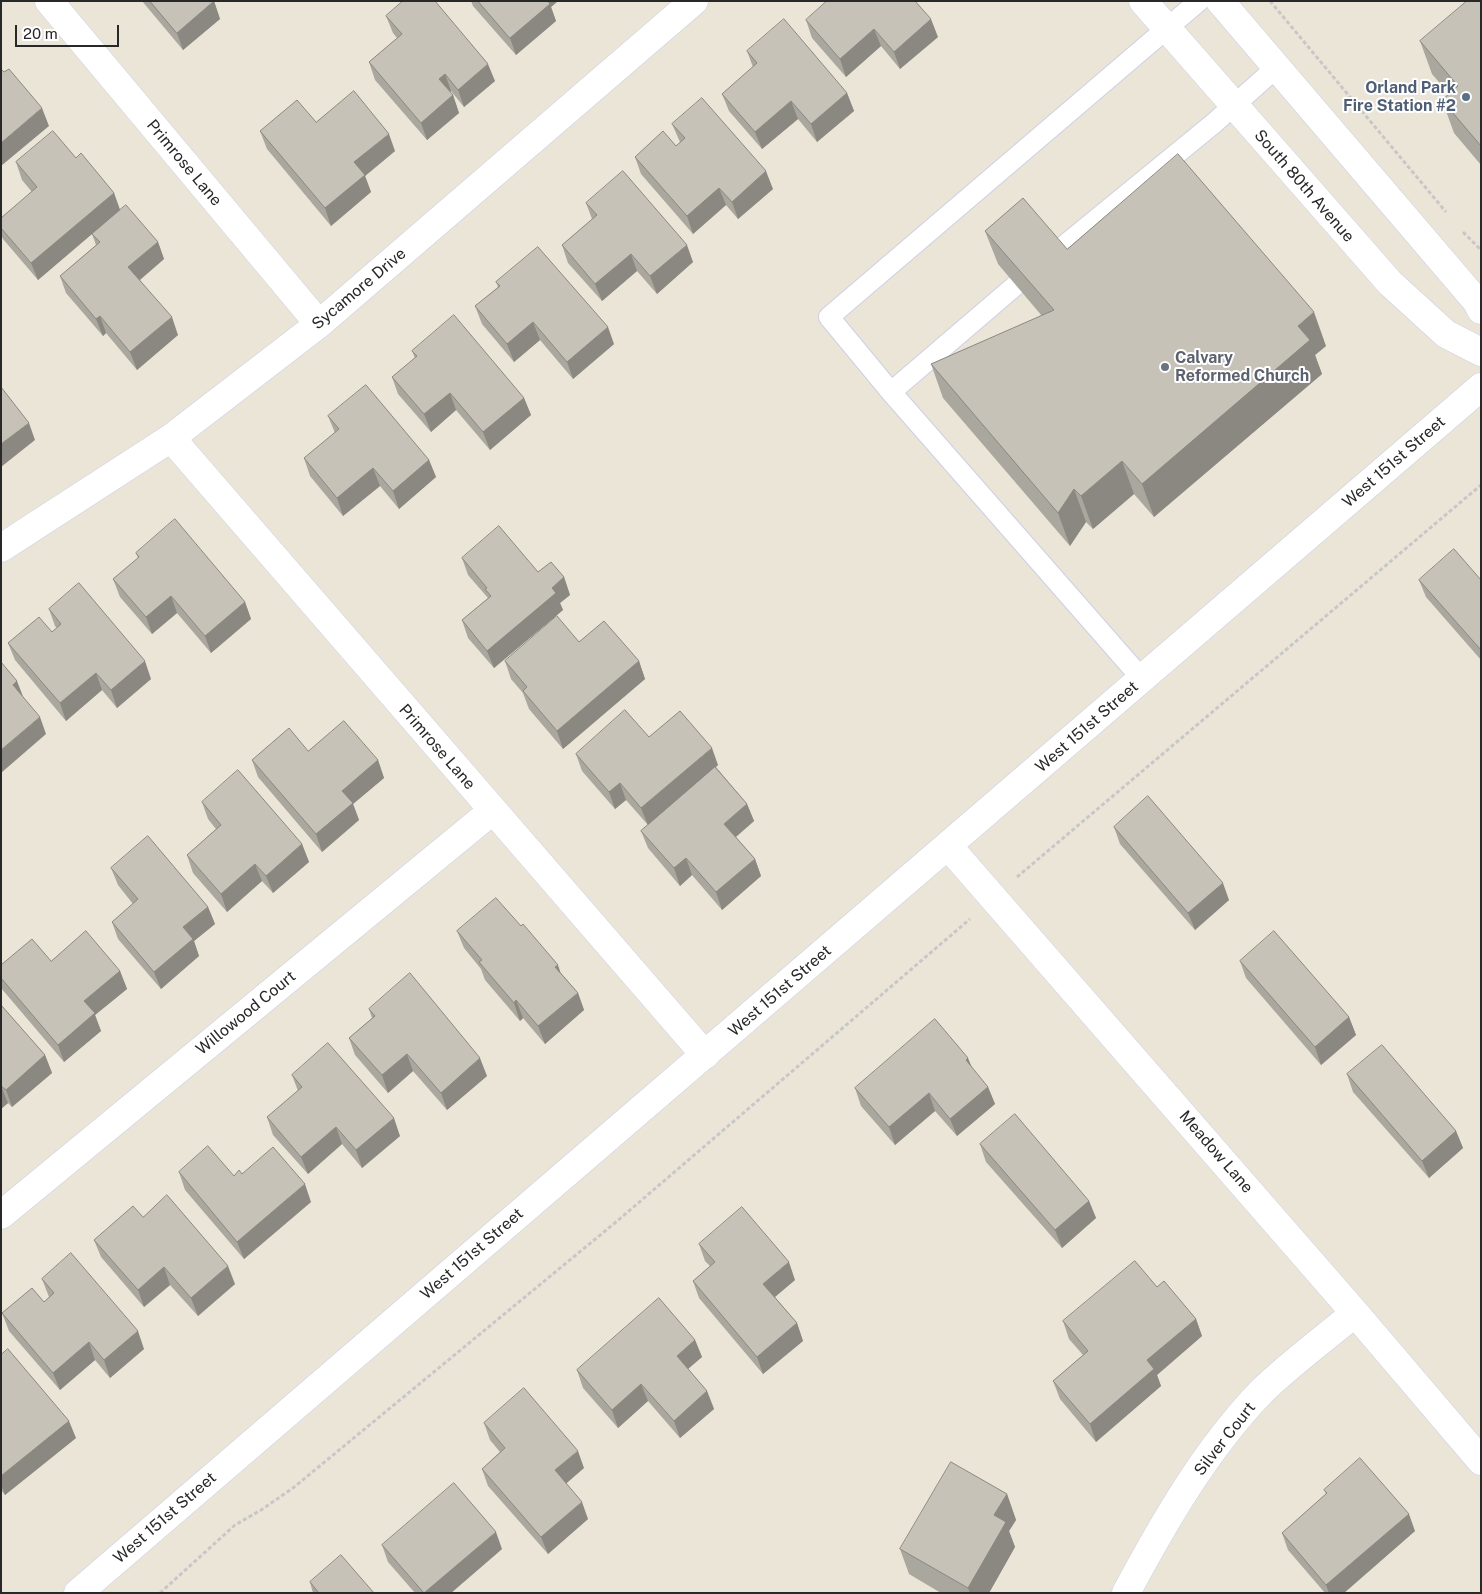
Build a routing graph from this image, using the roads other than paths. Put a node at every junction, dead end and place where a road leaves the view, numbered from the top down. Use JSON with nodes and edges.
{"nodes":[{"id":1,"x":50,"y":1,"type":"edge"},
{"id":2,"x":694,"y":1,"type":"edge"},
{"id":3,"x":1143,"y":1,"type":"edge"},
{"id":4,"x":1199,"y":1,"type":"edge"},
{"id":5,"x":1220,"y":1,"type":"edge"},
{"id":6,"x":1166,"y":28,"type":"junction"},
{"id":7,"x":1277,"y":68,"type":"junction"},
{"id":8,"x":1233,"y":105,"type":"junction"},
{"id":9,"x":1054,"y":254,"type":"edge"},
{"id":10,"x":1016,"y":285,"type":"edge"},
{"id":11,"x":1481,"y":310,"type":"edge"},
{"id":12,"x":319,"y":324,"type":"junction"},
{"id":13,"x":1481,"y":352,"type":"edge"},
{"id":14,"x":1481,"y":387,"type":"edge"},
{"id":15,"x":890,"y":392,"type":"junction"},
{"id":16,"x":171,"y":438,"type":"junction"},
{"id":17,"x":1,"y":548,"type":"edge"},
{"id":18,"x":1143,"y":680,"type":"junction"},
{"id":19,"x":492,"y":811,"type":"junction"},
{"id":20,"x":948,"y":846,"type":"junction"},
{"id":21,"x":705,"y":1055,"type":"junction"},
{"id":22,"x":1,"y":1214,"type":"edge"},
{"id":23,"x":1355,"y":1312,"type":"junction"},
{"id":24,"x":1481,"y":1461,"type":"edge"},
{"id":25,"x":78,"y":1593,"type":"edge"},
{"id":26,"x":1126,"y":1593,"type":"edge"}],
"edges":[{"from":1,"to":12,"type":"street","name":"Primrose Lane"},
{"from":2,"to":12,"type":"street","name":"Sycamore Drive"},
{"from":3,"to":6,"type":"street","name":"South 80th Avenue"},
{"from":4,"to":6,"type":"lane"},
{"from":5,"to":7,"type":"street"},
{"from":6,"to":8,"type":"street","name":"South 80th Avenue"},
{"from":6,"to":15,"type":"lane"},
{"from":7,"to":8,"type":"lane"},
{"from":7,"to":11,"type":"street"},
{"from":8,"to":9,"type":"lane"},
{"from":8,"to":13,"type":"street","name":"South 80th Avenue"},
{"from":10,"to":15,"type":"lane"},
{"from":12,"to":16,"type":"street","name":"Sycamore Drive"},
{"from":14,"to":18,"type":"street","name":"West 151st Street"},
{"from":15,"to":18,"type":"lane"},
{"from":16,"to":17,"type":"street","name":"Sycamore Drive"},
{"from":16,"to":19,"type":"street","name":"Primrose Lane"},
{"from":18,"to":20,"type":"street","name":"West 151st Street"},
{"from":19,"to":21,"type":"street","name":"Primrose Lane"},
{"from":19,"to":22,"type":"street","name":"Willowood Court"},
{"from":20,"to":21,"type":"street","name":"West 151st Street"},
{"from":20,"to":23,"type":"street","name":"Meadow Lane"},
{"from":21,"to":25,"type":"street","name":"West 151st Street"},
{"from":23,"to":24,"type":"street","name":"Meadow Lane"},
{"from":23,"to":26,"type":"street","name":"Silver Court"}]}
